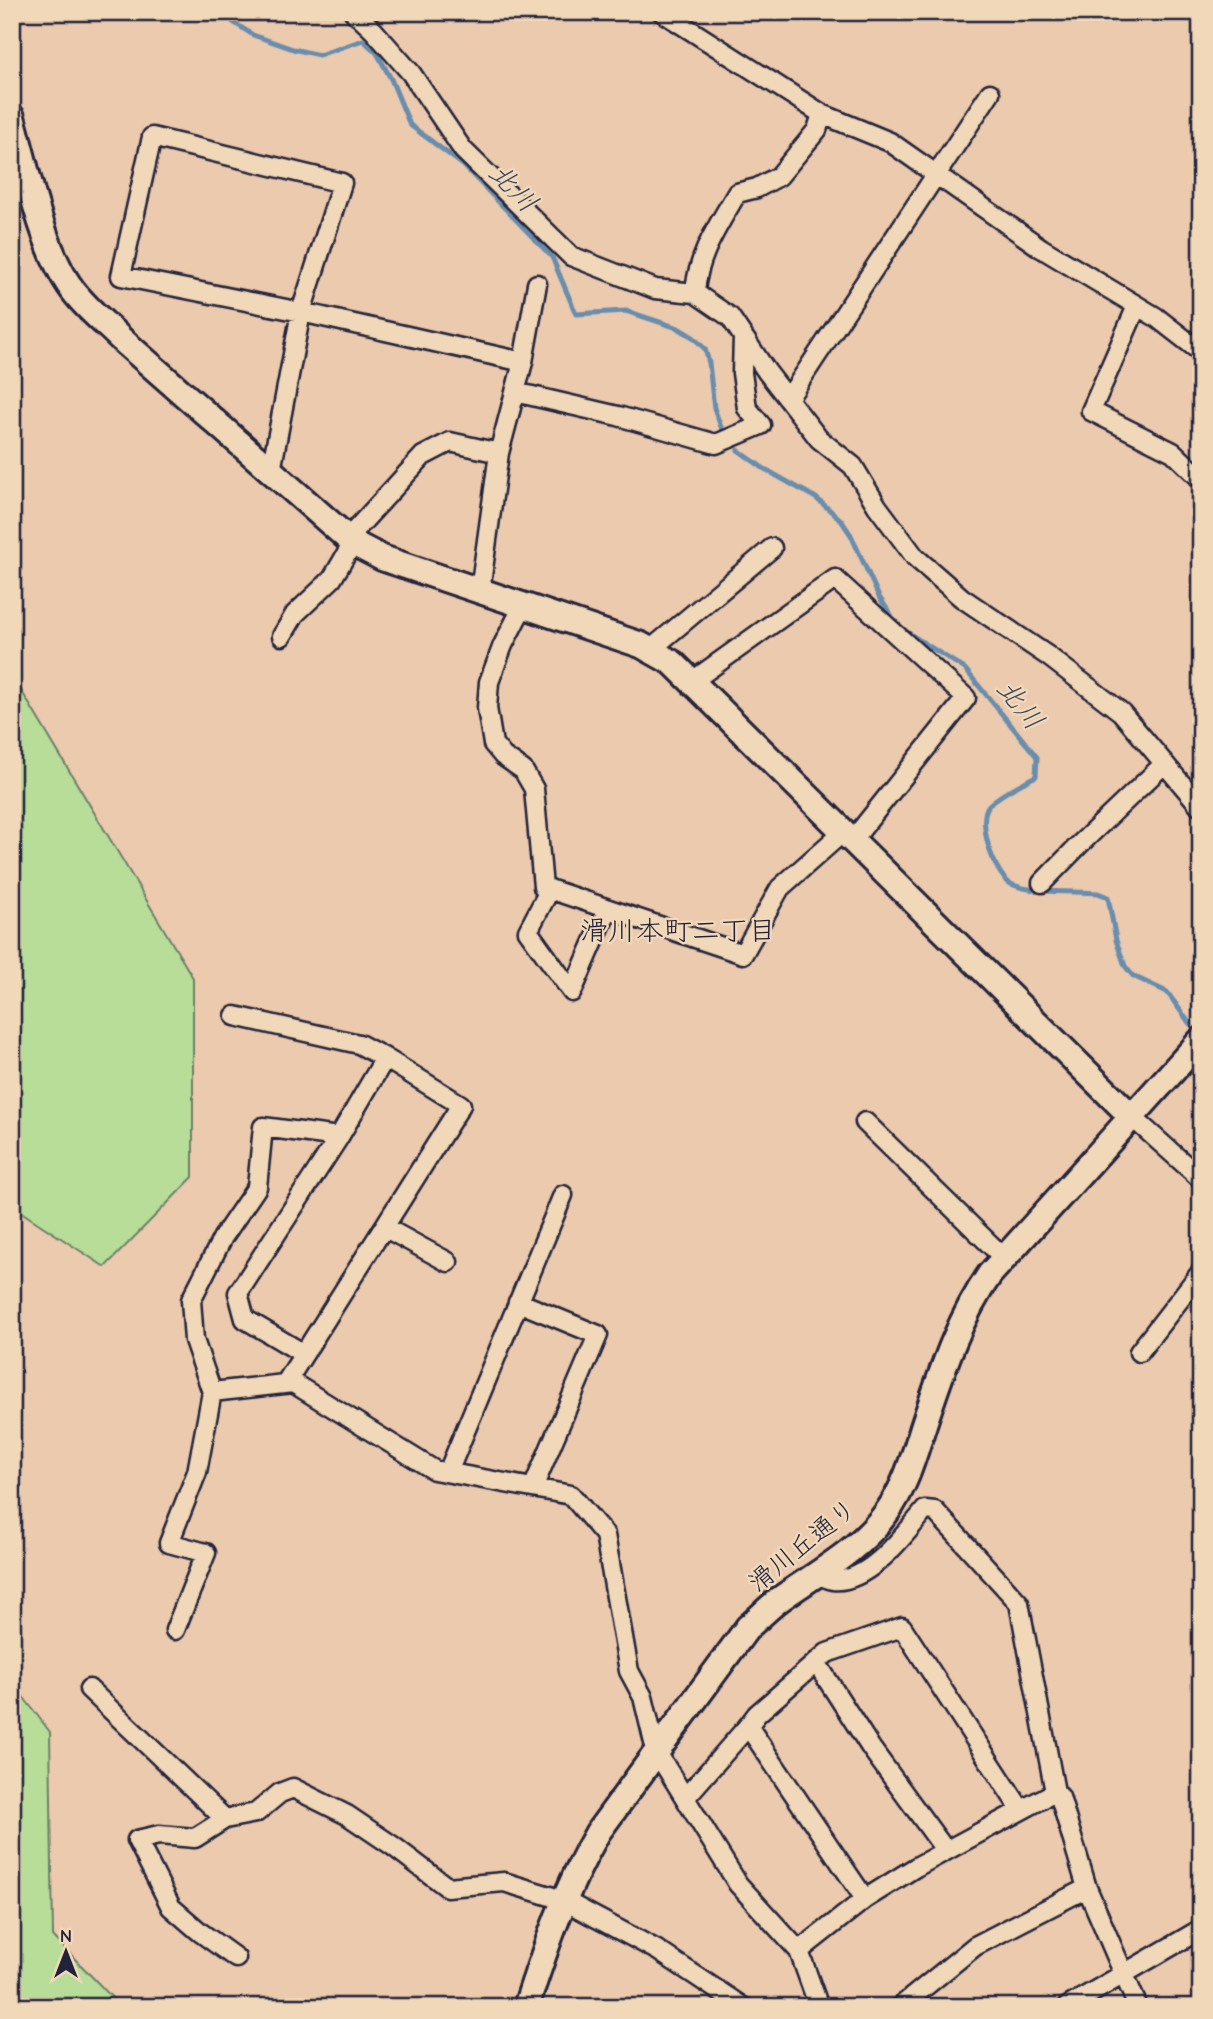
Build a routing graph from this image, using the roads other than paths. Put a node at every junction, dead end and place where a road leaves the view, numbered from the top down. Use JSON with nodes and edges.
{"nodes":[{"id":1,"x":354,"y":12,"type":"edge"},
{"id":2,"x":662,"y":12,"type":"edge"},
{"id":3,"x":990,"y":93,"type":"dead end"},
{"id":4,"x":822,"y":114,"type":"junction"},
{"id":5,"x":12,"y":117,"type":"edge"},
{"id":6,"x":937,"y":174,"type":"junction"},
{"id":7,"x":537,"y":284,"type":"dead end"},
{"id":8,"x":695,"y":293,"type":"junction"},
{"id":9,"x":1138,"y":306,"type":"junction"},
{"id":10,"x":301,"y":312,"type":"junction"},
{"id":11,"x":743,"y":336,"type":"junction"},
{"id":12,"x":1201,"y":352,"type":"edge"},
{"id":13,"x":523,"y":362,"type":"junction"},
{"id":14,"x":515,"y":392,"type":"junction"},
{"id":15,"x":788,"y":399,"type":"junction"},
{"id":16,"x":499,"y":453,"type":"junction"},
{"id":17,"x":271,"y":471,"type":"junction"},
{"id":18,"x":1201,"y":479,"type":"edge"},
{"id":19,"x":350,"y":541,"type":"junction"},
{"id":20,"x":772,"y":548,"type":"dead end"},
{"id":21,"x":480,"y":591,"type":"junction"},
{"id":22,"x":523,"y":606,"type":"junction"},
{"id":23,"x":282,"y":636,"type":"dead end"},
{"id":24,"x":650,"y":650,"type":"junction"},
{"id":25,"x":691,"y":682,"type":"junction"},
{"id":26,"x":1164,"y":764,"type":"junction"},
{"id":27,"x":1198,"y":798,"type":"edge"},
{"id":28,"x":848,"y":836,"type":"junction"},
{"id":29,"x":1042,"y":883,"type":"dead end"},
{"id":30,"x":550,"y":889,"type":"junction"},
{"id":31,"x":608,"y":909,"type":"junction"},
{"id":32,"x":235,"y":1016,"type":"dead end"},
{"id":33,"x":1201,"y":1040,"type":"edge"},
{"id":34,"x":386,"y":1058,"type":"junction"},
{"id":35,"x":1131,"y":1116,"type":"junction"},
{"id":36,"x":865,"y":1122,"type":"dead end"},
{"id":37,"x":339,"y":1137,"type":"junction"},
{"id":38,"x":1201,"y":1178,"type":"edge"},
{"id":39,"x":563,"y":1195,"type":"dead end"},
{"id":40,"x":384,"y":1227,"type":"junction"},
{"id":41,"x":1004,"y":1258,"type":"junction"},
{"id":42,"x":449,"y":1262,"type":"dead end"},
{"id":43,"x":1201,"y":1272,"type":"edge"},
{"id":44,"x":518,"y":1302,"type":"junction"},
{"id":45,"x":1139,"y":1352,"type":"dead end"},
{"id":46,"x":304,"y":1354,"type":"junction"},
{"id":47,"x":285,"y":1384,"type":"junction"},
{"id":48,"x":212,"y":1392,"type":"junction"},
{"id":49,"x":451,"y":1465,"type":"dead end"},
{"id":50,"x":533,"y":1488,"type":"junction"},
{"id":51,"x":817,"y":1575,"type":"junction"},
{"id":52,"x":175,"y":1630,"type":"dead end"},
{"id":53,"x":816,"y":1662,"type":"junction"},
{"id":54,"x":89,"y":1689,"type":"dead end"},
{"id":55,"x":748,"y":1726,"type":"junction"},
{"id":56,"x":656,"y":1751,"type":"junction"},
{"id":57,"x":1055,"y":1792,"type":"junction"},
{"id":58,"x":685,"y":1798,"type":"junction"},
{"id":59,"x":1021,"y":1810,"type":"junction"},
{"id":60,"x":225,"y":1819,"type":"junction"},
{"id":61,"x":946,"y":1851,"type":"junction"},
{"id":62,"x":1087,"y":1888,"type":"junction"},
{"id":63,"x":865,"y":1899,"type":"junction"},
{"id":64,"x":563,"y":1900,"type":"junction"},
{"id":65,"x":1201,"y":1929,"type":"edge"},
{"id":66,"x":799,"y":1951,"type":"junction"},
{"id":67,"x":236,"y":1958,"type":"dead end"},
{"id":68,"x":1125,"y":1974,"type":"junction"},
{"id":69,"x":526,"y":2007,"type":"edge"},
{"id":70,"x":743,"y":2007,"type":"edge"},
{"id":71,"x":819,"y":2007,"type":"edge"},
{"id":72,"x":900,"y":2007,"type":"edge"},
{"id":73,"x":1067,"y":2007,"type":"edge"},
{"id":74,"x":1138,"y":2007,"type":"edge"}],
"edges":[{"from":1,"to":8,"type":"street"},
{"from":2,"to":4,"type":"street"},
{"from":3,"to":6,"type":"street"},
{"from":4,"to":6,"type":"street"},
{"from":4,"to":8,"type":"street"},
{"from":5,"to":17,"type":"street"},
{"from":6,"to":9,"type":"street"},
{"from":6,"to":15,"type":"street"},
{"from":7,"to":13,"type":"street"},
{"from":8,"to":11,"type":"street"},
{"from":9,"to":12,"type":"street"},
{"from":9,"to":18,"type":"street"},
{"from":10,"to":10,"type":"street"},
{"from":10,"to":13,"type":"street"},
{"from":10,"to":17,"type":"street"},
{"from":11,"to":14,"type":"street"},
{"from":11,"to":15,"type":"street"},
{"from":13,"to":14,"type":"street"},
{"from":14,"to":16,"type":"street"},
{"from":15,"to":26,"type":"street"},
{"from":16,"to":19,"type":"street"},
{"from":16,"to":21,"type":"street"},
{"from":17,"to":19,"type":"street"},
{"from":19,"to":21,"type":"street"},
{"from":19,"to":23,"type":"street"},
{"from":20,"to":24,"type":"street"},
{"from":21,"to":22,"type":"street"},
{"from":22,"to":24,"type":"street"},
{"from":22,"to":30,"type":"street"},
{"from":24,"to":25,"type":"street"},
{"from":25,"to":28,"type":"street"},
{"from":25,"to":28,"type":"street"},
{"from":26,"to":27,"type":"street"},
{"from":26,"to":29,"type":"street"},
{"from":28,"to":31,"type":"street"},
{"from":28,"to":35,"type":"street"},
{"from":30,"to":31,"type":"street"},
{"from":30,"to":31,"type":"street"},
{"from":32,"to":34,"type":"street"},
{"from":33,"to":35,"type":"street","name":"滑川丘通り"},
{"from":34,"to":37,"type":"street"},
{"from":34,"to":40,"type":"street"},
{"from":35,"to":38,"type":"street"},
{"from":35,"to":41,"type":"street","name":"滑川丘通り"},
{"from":36,"to":41,"type":"street"},
{"from":37,"to":46,"type":"street"},
{"from":37,"to":48,"type":"street"},
{"from":39,"to":44,"type":"street"},
{"from":40,"to":42,"type":"street"},
{"from":40,"to":46,"type":"street"},
{"from":41,"to":51,"type":"street","name":"滑川丘通り"},
{"from":43,"to":45,"type":"street"},
{"from":44,"to":49,"type":"street"},
{"from":44,"to":50,"type":"street"},
{"from":46,"to":47,"type":"street"},
{"from":47,"to":48,"type":"street"},
{"from":47,"to":50,"type":"street"},
{"from":48,"to":52,"type":"street"},
{"from":50,"to":56,"type":"street"},
{"from":51,"to":56,"type":"street","name":"滑川丘通り"},
{"from":51,"to":57,"type":"street"},
{"from":53,"to":55,"type":"street"},
{"from":53,"to":59,"type":"street"},
{"from":53,"to":61,"type":"street"},
{"from":54,"to":60,"type":"street"},
{"from":55,"to":58,"type":"street"},
{"from":55,"to":63,"type":"street"},
{"from":56,"to":58,"type":"street"},
{"from":56,"to":64,"type":"street","name":"滑川丘通り"},
{"from":57,"to":59,"type":"street"},
{"from":57,"to":62,"type":"street"},
{"from":58,"to":66,"type":"street"},
{"from":59,"to":61,"type":"street"},
{"from":60,"to":64,"type":"street"},
{"from":60,"to":67,"type":"street"},
{"from":61,"to":63,"type":"street"},
{"from":62,"to":68,"type":"street"},
{"from":62,"to":72,"type":"street"},
{"from":63,"to":66,"type":"street"},
{"from":64,"to":69,"type":"street","name":"滑川丘通り"},
{"from":64,"to":70,"type":"street"},
{"from":65,"to":68,"type":"street"},
{"from":66,"to":71,"type":"street"},
{"from":68,"to":73,"type":"street"},
{"from":68,"to":74,"type":"street"}]}
